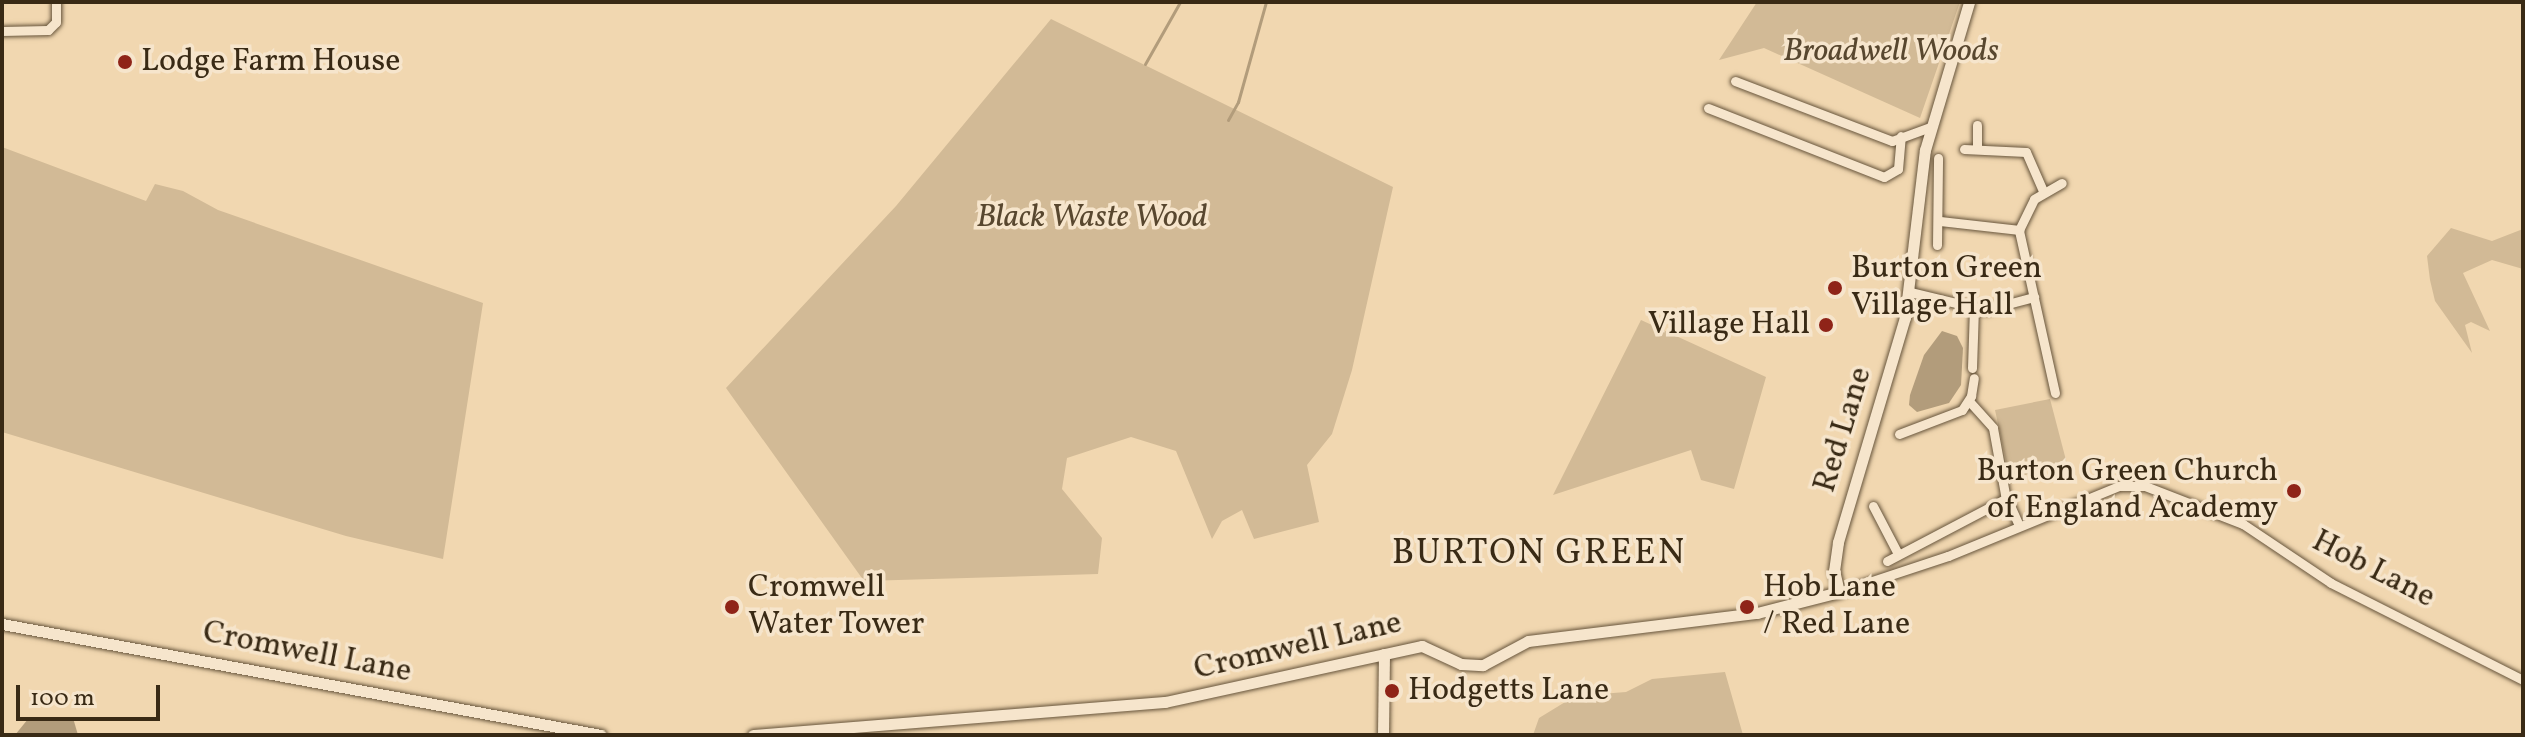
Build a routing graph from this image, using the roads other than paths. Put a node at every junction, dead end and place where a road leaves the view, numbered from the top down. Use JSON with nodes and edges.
{"nodes":[{"id":1,"x":56,"y":2,"type":"edge"},
{"id":2,"x":1969,"y":2,"type":"edge"},
{"id":3,"x":2,"y":31,"type":"edge"},
{"id":4,"x":1735,"y":81,"type":"dead end"},
{"id":5,"x":1708,"y":108,"type":"dead end"},
{"id":6,"x":1977,"y":125,"type":"dead end"},
{"id":7,"x":1930,"y":127,"type":"junction"},
{"id":8,"x":1901,"y":136,"type":"junction"},
{"id":9,"x":1964,"y":149,"type":"dead end"},
{"id":10,"x":1977,"y":149,"type":"junction"},
{"id":11,"x":1938,"y":158,"type":"dead end"},
{"id":12,"x":2062,"y":183,"type":"dead end"},
{"id":13,"x":2043,"y":191,"type":"junction"},
{"id":14,"x":1940,"y":221,"type":"junction"},
{"id":15,"x":2019,"y":230,"type":"junction"},
{"id":16,"x":1937,"y":245,"type":"dead end"},
{"id":17,"x":1910,"y":292,"type":"junction"},
{"id":18,"x":2034,"y":297,"type":"junction"},
{"id":19,"x":1974,"y":308,"type":"junction"},
{"id":20,"x":2055,"y":393,"type":"dead end"},
{"id":21,"x":1969,"y":401,"type":"junction"},
{"id":22,"x":1899,"y":434,"type":"dead end"},
{"id":23,"x":2007,"y":498,"type":"junction"},
{"id":24,"x":1873,"y":506,"type":"dead end"},
{"id":25,"x":2019,"y":525,"type":"junction"},
{"id":26,"x":1897,"y":552,"type":"junction"},
{"id":27,"x":1887,"y":561,"type":"dead end"},
{"id":28,"x":1839,"y":592,"type":"junction"},
{"id":29,"x":2,"y":624,"type":"edge"},
{"id":30,"x":1384,"y":654,"type":"junction"},
{"id":31,"x":2523,"y":680,"type":"edge"},
{"id":32,"x":601,"y":735,"type":"edge"},
{"id":33,"x":753,"y":735,"type":"edge"},
{"id":34,"x":1383,"y":735,"type":"edge"}],
"edges":[{"from":1,"to":3,"type":"street"},
{"from":2,"to":7,"type":"street","name":"Red Lane"},
{"from":4,"to":8,"type":"street"},
{"from":5,"to":8,"type":"street"},
{"from":6,"to":10,"type":"street"},
{"from":7,"to":8,"type":"street"},
{"from":7,"to":17,"type":"street","name":"Red Lane"},
{"from":9,"to":10,"type":"street"},
{"from":10,"to":13,"type":"street"},
{"from":11,"to":14,"type":"street"},
{"from":12,"to":13,"type":"street"},
{"from":13,"to":15,"type":"street"},
{"from":14,"to":15,"type":"street"},
{"from":14,"to":16,"type":"street"},
{"from":15,"to":18,"type":"street"},
{"from":17,"to":19,"type":"street"},
{"from":17,"to":28,"type":"street","name":"Red Lane"},
{"from":18,"to":19,"type":"street"},
{"from":18,"to":20,"type":"street"},
{"from":19,"to":21,"type":"street"},
{"from":21,"to":22,"type":"street"},
{"from":21,"to":23,"type":"street"},
{"from":23,"to":25,"type":"street"},
{"from":23,"to":26,"type":"street"},
{"from":24,"to":26,"type":"street"},
{"from":25,"to":28,"type":"street","name":"Hob Lane"},
{"from":25,"to":31,"type":"street","name":"Hob Lane"},
{"from":26,"to":27,"type":"street"},
{"from":28,"to":30,"type":"street","name":"Cromwell Lane"},
{"from":29,"to":32,"type":"street","name":"Cromwell Lane"},
{"from":30,"to":33,"type":"street","name":"Cromwell Lane"},
{"from":30,"to":34,"type":"street"}]}
